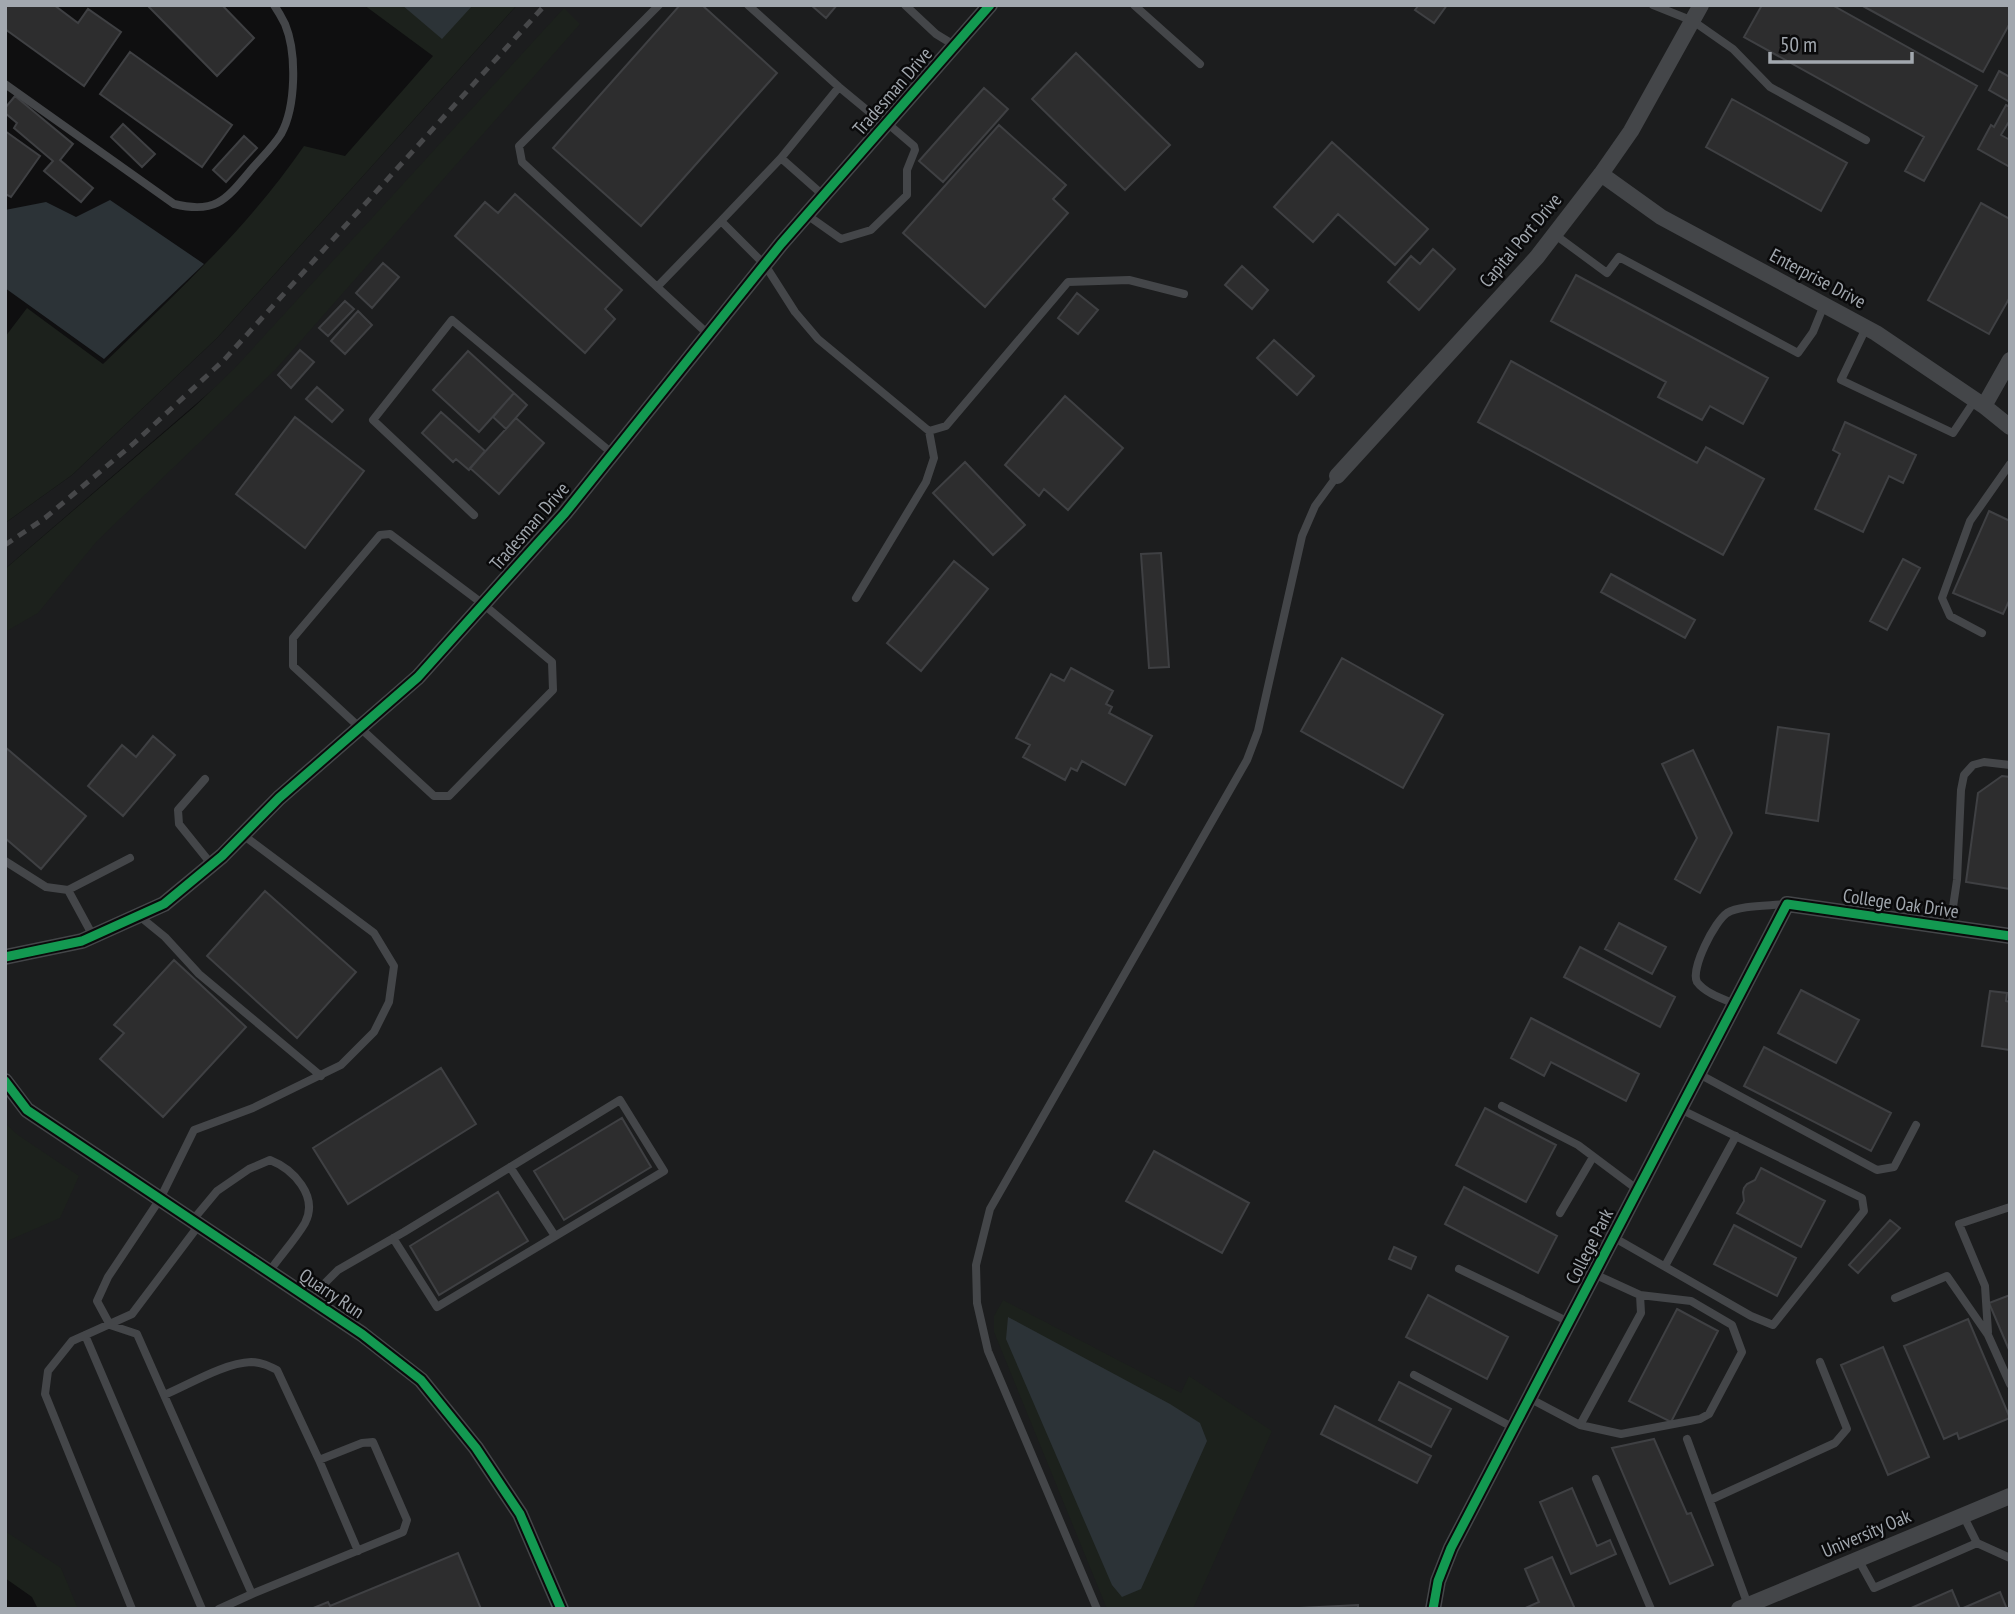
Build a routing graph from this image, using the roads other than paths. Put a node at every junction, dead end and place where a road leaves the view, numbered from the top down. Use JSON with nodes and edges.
{"nodes":[{"id":1,"x":274,"y":5,"type":"edge"},
{"id":2,"x":659,"y":5,"type":"edge"},
{"id":3,"x":748,"y":5,"type":"edge"},
{"id":4,"x":905,"y":5,"type":"edge"},
{"id":5,"x":990,"y":5,"type":"edge"},
{"id":6,"x":1135,"y":5,"type":"edge"},
{"id":7,"x":1653,"y":5,"type":"edge"},
{"id":8,"x":1701,"y":5,"type":"edge"},
{"id":9,"x":1693,"y":20,"type":"junction"},
{"id":10,"x":955,"y":46,"type":"junction"},
{"id":11,"x":1199,"y":64,"type":"dead end"},
{"id":12,"x":5,"y":84,"type":"edge"},
{"id":13,"x":839,"y":87,"type":"junction"},
{"id":14,"x":886,"y":124,"type":"junction"},
{"id":15,"x":1866,"y":140,"type":"dead end"},
{"id":16,"x":781,"y":158,"type":"junction"},
{"id":17,"x":1601,"y":174,"type":"junction"},
{"id":18,"x":824,"y":196,"type":"junction"},
{"id":19,"x":807,"y":215,"type":"junction"},
{"id":20,"x":721,"y":220,"type":"junction"},
{"id":21,"x":1554,"y":234,"type":"junction"},
{"id":22,"x":765,"y":265,"type":"junction"},
{"id":23,"x":657,"y":287,"type":"junction"},
{"id":24,"x":1184,"y":294,"type":"dead end"},
{"id":25,"x":1824,"y":305,"type":"junction"},
{"id":26,"x":1866,"y":328,"type":"junction"},
{"id":27,"x":709,"y":335,"type":"junction"},
{"id":28,"x":2010,"y":360,"type":"edge"},
{"id":29,"x":1980,"y":403,"type":"junction"},
{"id":30,"x":2010,"y":427,"type":"edge"},
{"id":31,"x":929,"y":431,"type":"junction"},
{"id":32,"x":613,"y":454,"type":"junction"},
{"id":33,"x":2010,"y":464,"type":"edge"},
{"id":34,"x":1337,"y":476,"type":"joint"},
{"id":35,"x":474,"y":515,"type":"dead end"},
{"id":36,"x":856,"y":598,"type":"dead end"},
{"id":37,"x":483,"y":604,"type":"junction"},
{"id":38,"x":1982,"y":633,"type":"dead end"},
{"id":39,"x":361,"y":727,"type":"junction"},
{"id":40,"x":2010,"y":765,"type":"edge"},
{"id":41,"x":205,"y":779,"type":"dead end"},
{"id":42,"x":243,"y":835,"type":"junction"},
{"id":43,"x":130,"y":858,"type":"dead end"},
{"id":44,"x":5,"y":861,"type":"edge"},
{"id":45,"x":212,"y":865,"type":"junction"},
{"id":46,"x":68,"y":890,"type":"junction"},
{"id":47,"x":1787,"y":904,"type":"junction"},
{"id":48,"x":138,"y":915,"type":"junction"},
{"id":49,"x":1950,"y":927,"type":"junction"},
{"id":50,"x":93,"y":936,"type":"junction"},
{"id":51,"x":2010,"y":936,"type":"edge"},
{"id":52,"x":5,"y":957,"type":"edge"},
{"id":53,"x":1735,"y":1004,"type":"junction"},
{"id":54,"x":1699,"y":1074,"type":"junction"},
{"id":55,"x":321,"y":1076,"type":"junction"},
{"id":56,"x":5,"y":1081,"type":"edge"},
{"id":57,"x":1502,"y":1106,"type":"dead end"},
{"id":58,"x":1680,"y":1109,"type":"junction"},
{"id":59,"x":1916,"y":1125,"type":"dead end"},
{"id":60,"x":1736,"y":1136,"type":"junction"},
{"id":61,"x":1593,"y":1157,"type":"junction"},
{"id":62,"x":510,"y":1167,"type":"junction"},
{"id":63,"x":1638,"y":1190,"type":"junction"},
{"id":64,"x":160,"y":1199,"type":"junction"},
{"id":65,"x":2010,"y":1207,"type":"edge"},
{"id":66,"x":1560,"y":1213,"type":"dead end"},
{"id":67,"x":196,"y":1223,"type":"junction"},
{"id":68,"x":555,"y":1236,"type":"junction"},
{"id":69,"x":1613,"y":1237,"type":"junction"},
{"id":70,"x":393,"y":1238,"type":"junction"},
{"id":71,"x":1665,"y":1266,"type":"junction"},
{"id":72,"x":1459,"y":1269,"type":"dead end"},
{"id":73,"x":269,"y":1272,"type":"junction"},
{"id":74,"x":1594,"y":1274,"type":"junction"},
{"id":75,"x":1640,"y":1295,"type":"junction"},
{"id":76,"x":1895,"y":1298,"type":"dead end"},
{"id":77,"x":314,"y":1302,"type":"junction"},
{"id":78,"x":1569,"y":1322,"type":"junction"},
{"id":79,"x":110,"y":1325,"type":"junction"},
{"id":80,"x":85,"y":1335,"type":"junction"},
{"id":81,"x":1988,"y":1335,"type":"junction"},
{"id":82,"x":1820,"y":1362,"type":"dead end"},
{"id":83,"x":1414,"y":1376,"type":"dead end"},
{"id":84,"x":2010,"y":1384,"type":"edge"},
{"id":85,"x":164,"y":1395,"type":"junction"},
{"id":86,"x":1529,"y":1398,"type":"junction"},
{"id":87,"x":1580,"y":1425,"type":"junction"},
{"id":88,"x":1514,"y":1428,"type":"junction"},
{"id":89,"x":1687,"y":1439,"type":"dead end"},
{"id":90,"x":319,"y":1460,"type":"junction"},
{"id":91,"x":1596,"y":1479,"type":"dead end"},
{"id":92,"x":2010,"y":1496,"type":"edge"},
{"id":93,"x":1710,"y":1500,"type":"junction"},
{"id":94,"x":1962,"y":1515,"type":"junction"},
{"id":95,"x":1977,"y":1543,"type":"junction"},
{"id":96,"x":358,"y":1551,"type":"junction"},
{"id":97,"x":2010,"y":1558,"type":"edge"},
{"id":98,"x":1858,"y":1559,"type":"junction"},
{"id":99,"x":252,"y":1594,"type":"junction"},
{"id":100,"x":1743,"y":1607,"type":"edge"},
{"id":101,"x":132,"y":1609,"type":"edge"},
{"id":102,"x":202,"y":1609,"type":"edge"},
{"id":103,"x":219,"y":1609,"type":"edge"},
{"id":104,"x":561,"y":1609,"type":"edge"},
{"id":105,"x":1097,"y":1609,"type":"edge"},
{"id":106,"x":1433,"y":1609,"type":"edge"},
{"id":107,"x":1651,"y":1609,"type":"edge"}],
"edges":[{"from":1,"to":12,"type":"lane"},
{"from":2,"to":23,"type":"lane"},
{"from":3,"to":13,"type":"lane"},
{"from":4,"to":10,"type":"lane"},
{"from":5,"to":10,"type":"street","name":"Tradesman Drive"},
{"from":6,"to":11,"type":"lane"},
{"from":7,"to":9,"type":"lane"},
{"from":8,"to":9,"type":"street","name":"Capital Port Drive"},
{"from":9,"to":15,"type":"lane"},
{"from":9,"to":17,"type":"street","name":"Capital Port Drive"},
{"from":10,"to":14,"type":"street","name":"Tradesman Drive"},
{"from":13,"to":14,"type":"lane"},
{"from":13,"to":16,"type":"lane"},
{"from":14,"to":18,"type":"street","name":"Tradesman Drive"},
{"from":14,"to":19,"type":"lane"},
{"from":16,"to":18,"type":"lane"},
{"from":16,"to":20,"type":"lane"},
{"from":17,"to":21,"type":"street","name":"Capital Port Drive"},
{"from":17,"to":25,"type":"street","name":"Enterprise Drive"},
{"from":18,"to":19,"type":"street","name":"Tradesman Drive"},
{"from":19,"to":22,"type":"street","name":"Tradesman Drive"},
{"from":20,"to":22,"type":"lane"},
{"from":20,"to":23,"type":"lane"},
{"from":21,"to":25,"type":"lane"},
{"from":21,"to":34,"type":"street","name":"Capital Port Drive"},
{"from":22,"to":27,"type":"street","name":"Tradesman Drive"},
{"from":22,"to":31,"type":"lane"},
{"from":23,"to":27,"type":"lane"},
{"from":24,"to":31,"type":"lane"},
{"from":25,"to":26,"type":"street","name":"Enterprise Drive"},
{"from":26,"to":29,"type":"street","name":"Enterprise Drive"},
{"from":26,"to":29,"type":"lane"},
{"from":27,"to":32,"type":"street","name":"Tradesman Drive"},
{"from":28,"to":29,"type":"street"},
{"from":29,"to":30,"type":"street","name":"Enterprise Drive"},
{"from":31,"to":36,"type":"lane"},
{"from":32,"to":35,"type":"lane"},
{"from":32,"to":37,"type":"street","name":"Tradesman Drive"},
{"from":33,"to":38,"type":"lane"},
{"from":34,"to":105,"type":"lane"},
{"from":37,"to":39,"type":"street","name":"Tradesman Drive"},
{"from":37,"to":39,"type":"lane"},
{"from":37,"to":39,"type":"lane"},
{"from":39,"to":42,"type":"street","name":"Tradesman Drive"},
{"from":40,"to":49,"type":"lane"},
{"from":41,"to":45,"type":"lane"},
{"from":42,"to":45,"type":"street","name":"Tradesman Drive"},
{"from":42,"to":55,"type":"lane"},
{"from":43,"to":46,"type":"lane"},
{"from":44,"to":46,"type":"lane"},
{"from":45,"to":48,"type":"street","name":"Tradesman Drive"},
{"from":46,"to":50,"type":"lane"},
{"from":47,"to":49,"type":"street","name":"College Oak Drive"},
{"from":47,"to":53,"type":"street","name":"College Park"},
{"from":47,"to":53,"type":"lane"},
{"from":48,"to":50,"type":"street","name":"Tradesman Drive"},
{"from":48,"to":55,"type":"lane"},
{"from":49,"to":51,"type":"street","name":"College Oak Drive"},
{"from":50,"to":52,"type":"street","name":"Tradesman Drive"},
{"from":53,"to":54,"type":"street","name":"College Park"},
{"from":54,"to":58,"type":"street","name":"College Park"},
{"from":54,"to":59,"type":"lane"},
{"from":55,"to":64,"type":"lane"},
{"from":56,"to":64,"type":"street","name":"Quarry Run"},
{"from":57,"to":61,"type":"lane"},
{"from":58,"to":60,"type":"lane"},
{"from":58,"to":63,"type":"street","name":"College Park"},
{"from":60,"to":71,"type":"lane"},
{"from":60,"to":71,"type":"lane"},
{"from":61,"to":63,"type":"lane"},
{"from":61,"to":66,"type":"lane"},
{"from":62,"to":68,"type":"lane"},
{"from":62,"to":68,"type":"lane"},
{"from":62,"to":70,"type":"lane"},
{"from":63,"to":69,"type":"street","name":"College Park"},
{"from":64,"to":67,"type":"street","name":"Quarry Run"},
{"from":64,"to":79,"type":"lane"},
{"from":65,"to":81,"type":"lane"},
{"from":67,"to":73,"type":"street","name":"Quarry Run"},
{"from":67,"to":73,"type":"lane"},
{"from":67,"to":79,"type":"lane"},
{"from":68,"to":70,"type":"lane"},
{"from":69,"to":71,"type":"lane"},
{"from":69,"to":74,"type":"street","name":"College Park"},
{"from":70,"to":77,"type":"lane"},
{"from":72,"to":78,"type":"lane"},
{"from":73,"to":77,"type":"street","name":"Quarry Run"},
{"from":74,"to":75,"type":"lane"},
{"from":74,"to":78,"type":"street","name":"College Park"},
{"from":75,"to":87,"type":"lane"},
{"from":75,"to":87,"type":"lane"},
{"from":76,"to":81,"type":"lane"},
{"from":77,"to":104,"type":"street","name":"Quarry Run"},
{"from":78,"to":86,"type":"street","name":"College Park"},
{"from":79,"to":80,"type":"lane"},
{"from":79,"to":85,"type":"lane"},
{"from":80,"to":101,"type":"lane"},
{"from":80,"to":102,"type":"lane"},
{"from":81,"to":84,"type":"lane"},
{"from":82,"to":93,"type":"lane"},
{"from":83,"to":88,"type":"lane"},
{"from":85,"to":90,"type":"lane"},
{"from":85,"to":99,"type":"lane"},
{"from":86,"to":87,"type":"lane"},
{"from":86,"to":88,"type":"street","name":"College Park"},
{"from":88,"to":106,"type":"street","name":"College Park"},
{"from":89,"to":93,"type":"lane"},
{"from":90,"to":96,"type":"lane"},
{"from":90,"to":96,"type":"lane"},
{"from":91,"to":107,"type":"lane"},
{"from":92,"to":94,"type":"street","name":"University Oak"},
{"from":93,"to":100,"type":"lane"},
{"from":94,"to":95,"type":"lane"},
{"from":94,"to":98,"type":"street","name":"University Oak"},
{"from":95,"to":97,"type":"lane"},
{"from":95,"to":98,"type":"lane"},
{"from":96,"to":99,"type":"lane"},
{"from":98,"to":100,"type":"street","name":"University Oak"},
{"from":99,"to":103,"type":"lane"}]}
